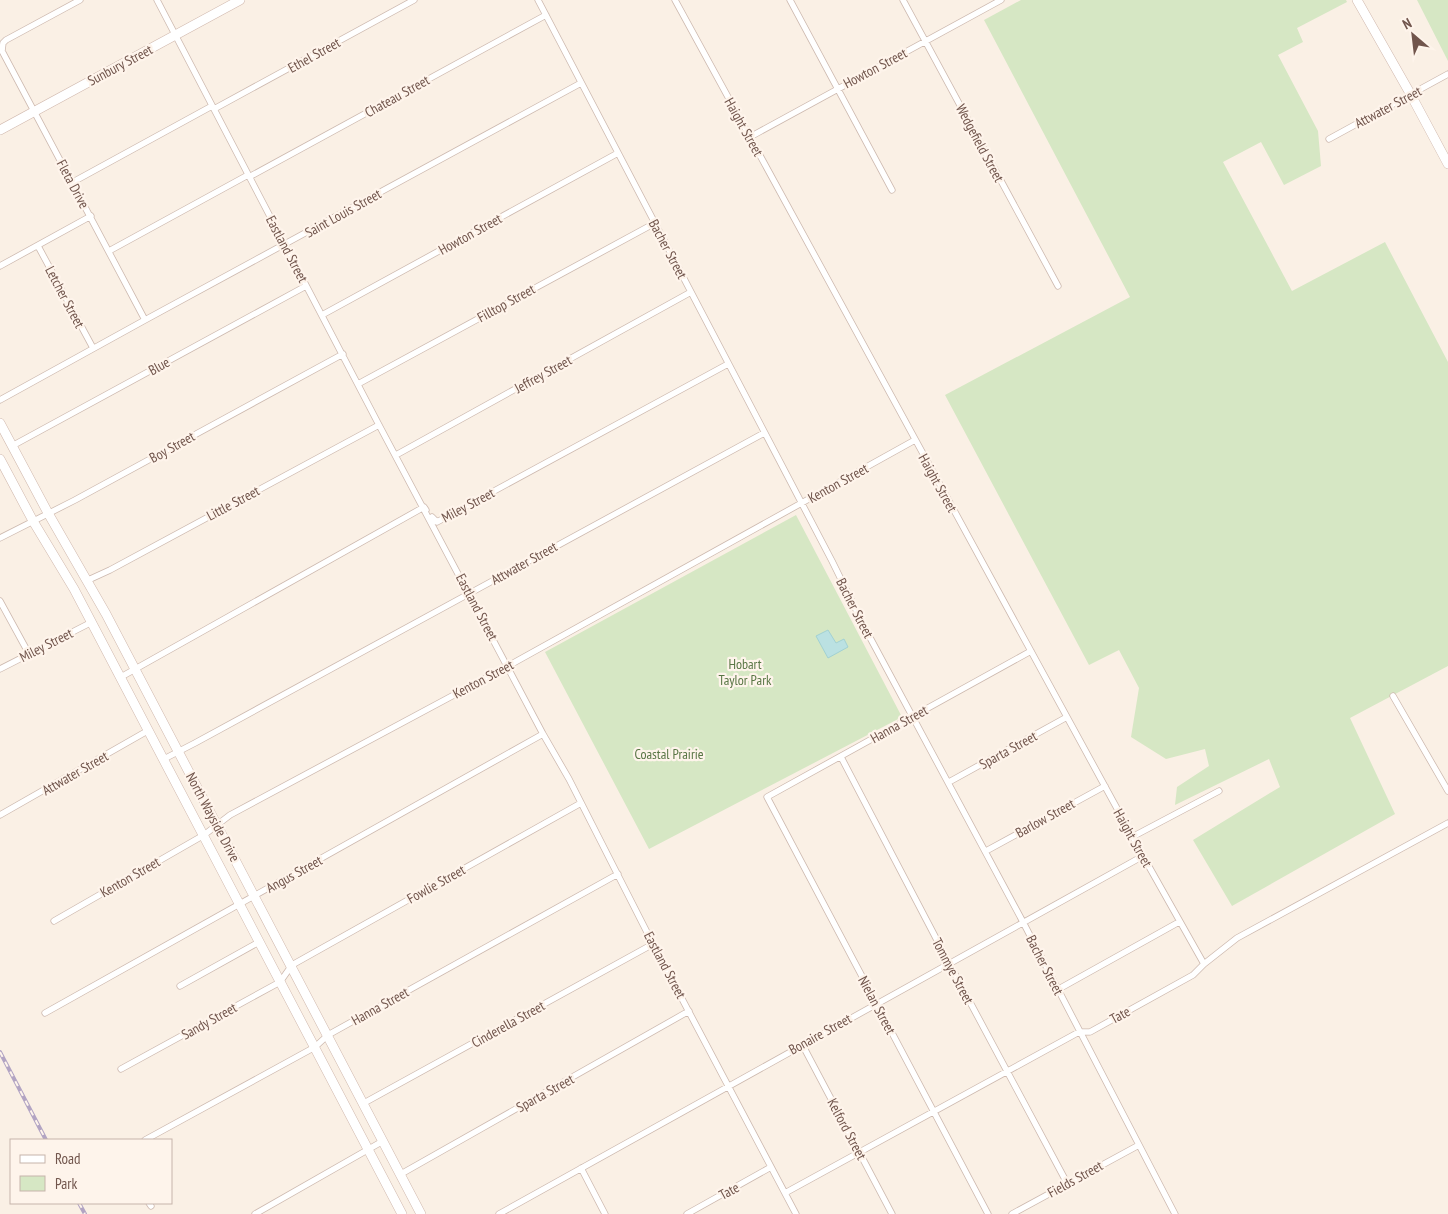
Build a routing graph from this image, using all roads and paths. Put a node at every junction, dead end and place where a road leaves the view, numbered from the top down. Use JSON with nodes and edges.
{"nodes":[{"id":1,"x":80,"y":0,"type":"edge"},
{"id":2,"x":157,"y":0,"type":"edge"},
{"id":3,"x":240,"y":0,"type":"edge"},
{"id":4,"x":414,"y":0,"type":"edge"},
{"id":5,"x":538,"y":0,"type":"edge"},
{"id":6,"x":675,"y":0,"type":"edge"},
{"id":7,"x":790,"y":0,"type":"edge"},
{"id":8,"x":903,"y":0,"type":"edge"},
{"id":9,"x":1001,"y":0,"type":"edge"},
{"id":10,"x":1357,"y":0,"type":"edge"},
{"id":11,"x":546,"y":15,"type":"junction"},
{"id":12,"x":176,"y":35,"type":"junction"},
{"id":13,"x":926,"y":42,"type":"junction"},
{"id":14,"x":1448,"y":74,"type":"edge"},
{"id":15,"x":581,"y":83,"type":"junction"},
{"id":16,"x":838,"y":88,"type":"junction"},
{"id":17,"x":1411,"y":95,"type":"junction"},
{"id":18,"x":213,"y":108,"type":"junction"},
{"id":19,"x":35,"y":111,"type":"junction"},
{"id":20,"x":0,"y":130,"type":"edge"},
{"id":21,"x":750,"y":137,"type":"junction"},
{"id":22,"x":1329,"y":139,"type":"dead end"},
{"id":23,"x":618,"y":152,"type":"junction"},
{"id":24,"x":1448,"y":164,"type":"edge"},
{"id":25,"x":248,"y":176,"type":"junction"},
{"id":26,"x":73,"y":182,"type":"junction"},
{"id":27,"x":892,"y":190,"type":"dead end"},
{"id":28,"x":91,"y":216,"type":"junction"},
{"id":29,"x":655,"y":223,"type":"junction"},
{"id":30,"x":285,"y":244,"type":"junction"},
{"id":31,"x":38,"y":246,"type":"junction"},
{"id":32,"x":109,"y":251,"type":"junction"},
{"id":33,"x":0,"y":266,"type":"edge"},
{"id":34,"x":306,"y":286,"type":"junction"},
{"id":35,"x":1058,"y":286,"type":"dead end"},
{"id":36,"x":691,"y":292,"type":"junction"},
{"id":37,"x":322,"y":315,"type":"junction"},
{"id":38,"x":145,"y":320,"type":"junction"},
{"id":39,"x":93,"y":348,"type":"junction"},
{"id":40,"x":343,"y":354,"type":"junction"},
{"id":41,"x":728,"y":364,"type":"junction"},
{"id":42,"x":358,"y":384,"type":"junction"},
{"id":43,"x":0,"y":400,"type":"edge"},
{"id":44,"x":0,"y":423,"type":"edge"},
{"id":45,"x":379,"y":425,"type":"junction"},
{"id":46,"x":764,"y":432,"type":"junction"},
{"id":47,"x":915,"y":440,"type":"junction"},
{"id":48,"x":12,"y":446,"type":"junction"},
{"id":49,"x":396,"y":455,"type":"junction"},
{"id":50,"x":0,"y":459,"type":"edge"},
{"id":51,"x":801,"y":503,"type":"junction"},
{"id":52,"x":424,"y":507,"type":"junction"},
{"id":53,"x":48,"y":513,"type":"junction"},
{"id":54,"x":33,"y":521,"type":"junction"},
{"id":55,"x":0,"y":538,"type":"edge"},
{"id":56,"x":86,"y":581,"type":"junction"},
{"id":57,"x":470,"y":593,"type":"junction"},
{"id":58,"x":0,"y":601,"type":"edge"},
{"id":59,"x":106,"y":614,"type":"junction"},
{"id":60,"x":92,"y":622,"type":"junction"},
{"id":61,"x":1030,"y":651,"type":"junction"},
{"id":62,"x":29,"y":654,"type":"junction"},
{"id":63,"x":508,"y":666,"type":"junction"},
{"id":64,"x":135,"y":669,"type":"junction"},
{"id":65,"x":0,"y":670,"type":"edge"},
{"id":66,"x":121,"y":677,"type":"junction"},
{"id":67,"x":1394,"y":696,"type":"dead end"},
{"id":68,"x":914,"y":717,"type":"junction"},
{"id":69,"x":1067,"y":718,"type":"junction"},
{"id":70,"x":149,"y":730,"type":"junction"},
{"id":71,"x":543,"y":734,"type":"junction"},
{"id":72,"x":178,"y":751,"type":"junction"},
{"id":73,"x":841,"y":757,"type":"junction"},
{"id":74,"x":164,"y":759,"type":"junction"},
{"id":75,"x":949,"y":782,"type":"junction"},
{"id":76,"x":1105,"y":786,"type":"junction"},
{"id":77,"x":1219,"y":790,"type":"dead end"},
{"id":78,"x":1448,"y":791,"type":"edge"},
{"id":79,"x":767,"y":796,"type":"joint"},
{"id":80,"x":581,"y":803,"type":"junction"},
{"id":81,"x":0,"y":815,"type":"edge"},
{"id":82,"x":1448,"y":823,"type":"edge"},
{"id":83,"x":217,"y":824,"type":"junction"},
{"id":84,"x":204,"y":835,"type":"junction"},
{"id":85,"x":1132,"y":836,"type":"junction"},
{"id":86,"x":986,"y":851,"type":"junction"},
{"id":87,"x":1142,"y":856,"type":"junction"},
{"id":88,"x":618,"y":874,"type":"junction"},
{"id":89,"x":254,"y":896,"type":"junction"},
{"id":90,"x":240,"y":904,"type":"junction"},
{"id":91,"x":54,"y":921,"type":"dead end"},
{"id":92,"x":1023,"y":922,"type":"junction"},
{"id":93,"x":1180,"y":922,"type":"junction"},
{"id":94,"x":260,"y":942,"type":"junction"},
{"id":95,"x":653,"y":944,"type":"junction"},
{"id":96,"x":949,"y":963,"type":"junction"},
{"id":97,"x":1204,"y":964,"type":"junction"},
{"id":98,"x":292,"y":965,"type":"junction"},
{"id":99,"x":280,"y":982,"type":"junction"},
{"id":100,"x":180,"y":986,"type":"dead end"},
{"id":101,"x":1058,"y":990,"type":"junction"},
{"id":102,"x":876,"y":1003,"type":"junction"},
{"id":103,"x":689,"y":1011,"type":"junction"},
{"id":104,"x":45,"y":1013,"type":"dead end"},
{"id":105,"x":1079,"y":1032,"type":"junction"},
{"id":106,"x":328,"y":1035,"type":"junction"},
{"id":107,"x":802,"y":1044,"type":"junction"},
{"id":108,"x":315,"y":1047,"type":"junction"},
{"id":109,"x":121,"y":1069,"type":"dead end"},
{"id":110,"x":1007,"y":1072,"type":"junction"},
{"id":111,"x":729,"y":1085,"type":"junction"},
{"id":112,"x":364,"y":1103,"type":"junction"},
{"id":113,"x":933,"y":1112,"type":"junction"},
{"id":114,"x":147,"y":1139,"type":"edge"},
{"id":115,"x":383,"y":1141,"type":"junction"},
{"id":116,"x":1138,"y":1145,"type":"junction"},
{"id":117,"x":369,"y":1150,"type":"junction"},
{"id":118,"x":860,"y":1152,"type":"junction"},
{"id":119,"x":771,"y":1167,"type":"junction"},
{"id":120,"x":581,"y":1168,"type":"junction"},
{"id":121,"x":401,"y":1174,"type":"junction"},
{"id":122,"x":1067,"y":1183,"type":"junction"},
{"id":123,"x":785,"y":1193,"type":"junction"},
{"id":124,"x":255,"y":1214,"type":"edge"},
{"id":125,"x":402,"y":1214,"type":"edge"},
{"id":126,"x":421,"y":1214,"type":"edge"},
{"id":127,"x":499,"y":1214,"type":"edge"},
{"id":128,"x":605,"y":1214,"type":"edge"},
{"id":129,"x":687,"y":1214,"type":"edge"},
{"id":130,"x":796,"y":1214,"type":"edge"},
{"id":131,"x":892,"y":1214,"type":"edge"},
{"id":132,"x":988,"y":1214,"type":"edge"},
{"id":133,"x":1012,"y":1214,"type":"edge"},
{"id":134,"x":1175,"y":1214,"type":"edge"}],
"edges":[{"from":1,"to":19,"type":"street","name":"Fleta Drive"},
{"from":2,"to":12,"type":"street","name":"Eastland Street"},
{"from":3,"to":12,"type":"main road","name":"Sunbury Street"},
{"from":4,"to":18,"type":"street","name":"Ethel Street"},
{"from":5,"to":11,"type":"street","name":"Bacher Street"},
{"from":6,"to":21,"type":"street","name":"Haight Street"},
{"from":7,"to":16,"type":"street"},
{"from":8,"to":13,"type":"street","name":"Wedgefield Street"},
{"from":9,"to":13,"type":"street","name":"Howton Street"},
{"from":10,"to":17,"type":"main road"},
{"from":11,"to":15,"type":"street","name":"Bacher Street"},
{"from":11,"to":25,"type":"street","name":"Chateau Street"},
{"from":12,"to":18,"type":"street","name":"Eastland Street"},
{"from":12,"to":19,"type":"main road","name":"Sunbury Street"},
{"from":13,"to":16,"type":"street","name":"Howton Street"},
{"from":13,"to":35,"type":"street","name":"Wedgefield Street"},
{"from":14,"to":17,"type":"street","name":"Attwater Street"},
{"from":15,"to":23,"type":"street","name":"Bacher Street"},
{"from":15,"to":30,"type":"street","name":"Saint Louis Street"},
{"from":16,"to":21,"type":"street","name":"Howton Street"},
{"from":16,"to":27,"type":"street"},
{"from":17,"to":22,"type":"street","name":"Attwater Street"},
{"from":17,"to":24,"type":"main road"},
{"from":18,"to":25,"type":"street","name":"Eastland Street"},
{"from":18,"to":26,"type":"street","name":"Ethel Street"},
{"from":19,"to":20,"type":"main road","name":"Sunbury Street"},
{"from":19,"to":26,"type":"street","name":"Fleta Drive"},
{"from":21,"to":47,"type":"street","name":"Haight Street"},
{"from":23,"to":29,"type":"street","name":"Bacher Street"},
{"from":23,"to":37,"type":"street","name":"Howton Street"},
{"from":25,"to":30,"type":"street","name":"Eastland Street"},
{"from":25,"to":32,"type":"street","name":"Chateau Street"},
{"from":26,"to":28,"type":"street","name":"Fleta Drive"},
{"from":28,"to":31,"type":"street"},
{"from":28,"to":32,"type":"street","name":"Fleta Drive"},
{"from":29,"to":36,"type":"street","name":"Bacher Street"},
{"from":29,"to":42,"type":"street","name":"Filltop Street"},
{"from":30,"to":34,"type":"street","name":"Eastland Street"},
{"from":30,"to":38,"type":"street","name":"Saint Louis Street"},
{"from":31,"to":33,"type":"street"},
{"from":31,"to":39,"type":"street","name":"Letcher Street"},
{"from":32,"to":38,"type":"street","name":"Fleta Drive"},
{"from":34,"to":37,"type":"street","name":"Eastland Street"},
{"from":34,"to":48,"type":"street","name":"Blue"},
{"from":36,"to":41,"type":"street","name":"Bacher Street"},
{"from":36,"to":49,"type":"street","name":"Jeffrey Street"},
{"from":37,"to":40,"type":"street","name":"Eastland Street"},
{"from":38,"to":39,"type":"street","name":"Saint Louis Street"},
{"from":39,"to":43,"type":"street","name":"Saint Louis Street"},
{"from":40,"to":42,"type":"street","name":"Eastland Street"},
{"from":40,"to":53,"type":"street","name":"Boy Street"},
{"from":41,"to":46,"type":"street","name":"Bacher Street"},
{"from":41,"to":52,"type":"street","name":"Miley Street"},
{"from":42,"to":45,"type":"street","name":"Eastland Street"},
{"from":44,"to":48,"type":"main road","name":"North Wayside Drive"},
{"from":45,"to":49,"type":"street","name":"Eastland Street"},
{"from":45,"to":56,"type":"street","name":"Little Street"},
{"from":46,"to":51,"type":"street","name":"Bacher Street"},
{"from":46,"to":57,"type":"street","name":"Attwater Street"},
{"from":47,"to":51,"type":"street","name":"Kenton Street"},
{"from":47,"to":61,"type":"street","name":"Haight Street"},
{"from":48,"to":53,"type":"main road","name":"North Wayside Drive"},
{"from":49,"to":52,"type":"street","name":"Eastland Street"},
{"from":50,"to":54,"type":"main road","name":"North Wayside Drive"},
{"from":51,"to":63,"type":"street","name":"Kenton Street"},
{"from":51,"to":68,"type":"street","name":"Bacher Street"},
{"from":52,"to":57,"type":"street","name":"Eastland Street"},
{"from":52,"to":64,"type":"street","name":"Miley Street"},
{"from":53,"to":54,"type":"street","name":"Boy Street"},
{"from":53,"to":56,"type":"main road","name":"North Wayside Drive"},
{"from":54,"to":55,"type":"street","name":"Boy Street"},
{"from":54,"to":60,"type":"main road","name":"North Wayside Drive"},
{"from":56,"to":59,"type":"main road","name":"North Wayside Drive"},
{"from":57,"to":63,"type":"street","name":"Eastland Street"},
{"from":57,"to":72,"type":"street","name":"Attwater Street"},
{"from":58,"to":62,"type":"street"},
{"from":59,"to":60,"type":"main road"},
{"from":59,"to":64,"type":"main road","name":"North Wayside Drive"},
{"from":60,"to":62,"type":"street","name":"Miley Street"},
{"from":60,"to":66,"type":"main road","name":"North Wayside Drive"},
{"from":61,"to":68,"type":"street","name":"Hanna Street"},
{"from":61,"to":69,"type":"street","name":"Haight Street"},
{"from":62,"to":65,"type":"street","name":"Miley Street"},
{"from":63,"to":71,"type":"street","name":"Eastland Street"},
{"from":63,"to":83,"type":"street","name":"Kenton Street"},
{"from":64,"to":66,"type":"street","name":"Miley Street"},
{"from":64,"to":72,"type":"main road","name":"North Wayside Drive"},
{"from":66,"to":70,"type":"main road","name":"North Wayside Drive"},
{"from":67,"to":78,"type":"street"},
{"from":68,"to":73,"type":"street","name":"Hanna Street"},
{"from":68,"to":75,"type":"street","name":"Bacher Street"},
{"from":69,"to":75,"type":"street","name":"Sparta Street"},
{"from":69,"to":76,"type":"street","name":"Haight Street"},
{"from":70,"to":74,"type":"main road","name":"North Wayside Drive"},
{"from":70,"to":81,"type":"street","name":"Attwater Street"},
{"from":71,"to":80,"type":"street","name":"Eastland Street"},
{"from":71,"to":89,"type":"street","name":"Angus Street"},
{"from":72,"to":74,"type":"street","name":"Attwater Street"},
{"from":72,"to":83,"type":"main road","name":"North Wayside Drive"},
{"from":73,"to":79,"type":"street","name":"Hanna Street"},
{"from":73,"to":96,"type":"street","name":"Tommye Street"},
{"from":74,"to":84,"type":"main road","name":"North Wayside Drive"},
{"from":75,"to":86,"type":"street","name":"Bacher Street"},
{"from":76,"to":85,"type":"street","name":"Haight Street"},
{"from":76,"to":86,"type":"street","name":"Barlow Street"},
{"from":77,"to":85,"type":"street"},
{"from":79,"to":102,"type":"street","name":"Nielan Street"},
{"from":80,"to":88,"type":"street","name":"Eastland Street"},
{"from":80,"to":98,"type":"street","name":"Fowlie Street"},
{"from":82,"to":97,"type":"street","name":"Tate"},
{"from":83,"to":84,"type":"street","name":"Kenton Street"},
{"from":83,"to":89,"type":"main road","name":"North Wayside Drive"},
{"from":84,"to":90,"type":"main road","name":"North Wayside Drive"},
{"from":84,"to":91,"type":"street","name":"Kenton Street"},
{"from":85,"to":87,"type":"street","name":"Haight Street"},
{"from":86,"to":92,"type":"street","name":"Bacher Street"},
{"from":87,"to":92,"type":"street","name":"Bonaire Street"},
{"from":87,"to":93,"type":"street","name":"Haight Street"},
{"from":88,"to":95,"type":"street","name":"Eastland Street"},
{"from":88,"to":106,"type":"street","name":"Hanna Street"},
{"from":89,"to":90,"type":"street","name":"Angus Street"},
{"from":89,"to":98,"type":"main road","name":"North Wayside Drive"},
{"from":90,"to":94,"type":"main road","name":"North Wayside Drive"},
{"from":90,"to":104,"type":"street","name":"Angus Street"},
{"from":92,"to":96,"type":"street","name":"Bonaire Street"},
{"from":92,"to":101,"type":"street","name":"Bacher Street"},
{"from":93,"to":97,"type":"street","name":"Haight Street"},
{"from":93,"to":101,"type":"street"},
{"from":94,"to":99,"type":"main road","name":"North Wayside Drive"},
{"from":94,"to":100,"type":"street"},
{"from":95,"to":103,"type":"street","name":"Eastland Street"},
{"from":95,"to":112,"type":"street","name":"Cinderella Street"},
{"from":96,"to":102,"type":"street","name":"Bonaire Street"},
{"from":96,"to":110,"type":"street","name":"Tommye Street"},
{"from":97,"to":105,"type":"street","name":"Tate"},
{"from":98,"to":99,"type":"street","name":"Sandy Street"},
{"from":98,"to":106,"type":"main road","name":"North Wayside Drive"},
{"from":99,"to":108,"type":"main road","name":"North Wayside Drive"},
{"from":99,"to":109,"type":"street","name":"Sandy Street"},
{"from":101,"to":105,"type":"street","name":"Bacher Street"},
{"from":102,"to":107,"type":"street","name":"Bonaire Street"},
{"from":102,"to":113,"type":"street","name":"Nielan Street"},
{"from":103,"to":111,"type":"street","name":"Eastland Street"},
{"from":103,"to":121,"type":"street","name":"Sparta Street"},
{"from":105,"to":110,"type":"street","name":"Tate"},
{"from":105,"to":116,"type":"street","name":"Bacher Street"},
{"from":106,"to":108,"type":"street","name":"Hanna Street"},
{"from":106,"to":112,"type":"main road","name":"North Wayside Drive"},
{"from":107,"to":111,"type":"street","name":"Bonaire Street"},
{"from":107,"to":118,"type":"street","name":"Kelford Street"},
{"from":108,"to":114,"type":"street","name":"Hanna Street"},
{"from":108,"to":117,"type":"main road","name":"North Wayside Drive"},
{"from":110,"to":113,"type":"street","name":"Tate"},
{"from":110,"to":122,"type":"street","name":"Tommye Street"},
{"from":111,"to":119,"type":"street","name":"Eastland Street"},
{"from":111,"to":120,"type":"street","name":"Bonaire Street"},
{"from":112,"to":115,"type":"main road","name":"North Wayside Drive"},
{"from":113,"to":118,"type":"street","name":"Tate"},
{"from":113,"to":132,"type":"street","name":"Nielan Street"},
{"from":115,"to":117,"type":"street"},
{"from":115,"to":121,"type":"main road","name":"North Wayside Drive"},
{"from":116,"to":122,"type":"street","name":"Fields Street"},
{"from":116,"to":134,"type":"street","name":"Bacher Street"},
{"from":117,"to":124,"type":"street"},
{"from":117,"to":125,"type":"main road","name":"North Wayside Drive"},
{"from":118,"to":123,"type":"street","name":"Tate"},
{"from":118,"to":131,"type":"street","name":"Kelford Street"},
{"from":119,"to":123,"type":"street","name":"Eastland Street"},
{"from":119,"to":129,"type":"street","name":"Tate"},
{"from":120,"to":127,"type":"street","name":"Bonaire Street"},
{"from":120,"to":128,"type":"street"},
{"from":121,"to":126,"type":"main road","name":"North Wayside Drive"},
{"from":122,"to":133,"type":"street","name":"Fields Street"},
{"from":123,"to":130,"type":"street","name":"Eastland Street"}]}
